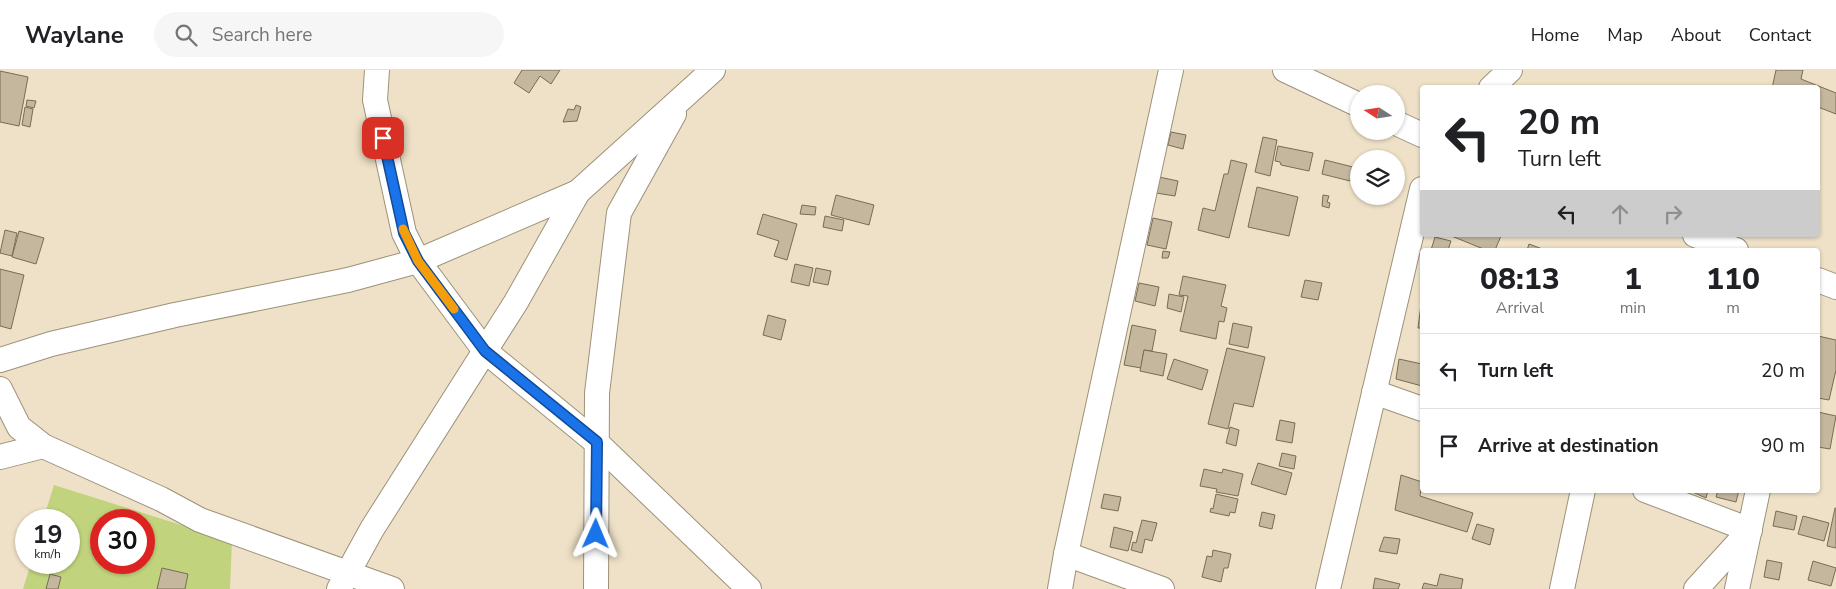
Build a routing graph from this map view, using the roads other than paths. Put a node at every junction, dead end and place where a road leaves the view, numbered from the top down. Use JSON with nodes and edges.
{"nodes":[{"id":1,"x":377,"y":70,"type":"edge"},
{"id":2,"x":712,"y":70,"type":"edge"},
{"id":3,"x":1171,"y":70,"type":"edge"},
{"id":4,"x":1285,"y":70,"type":"edge"},
{"id":5,"x":1510,"y":70,"type":"edge"},
{"id":6,"x":1494,"y":85,"type":"edge"},
{"id":7,"x":683,"y":96,"type":"junction"},
{"id":8,"x":1350,"y":101,"type":"edge"},
{"id":9,"x":1405,"y":126,"type":"edge"},
{"id":10,"x":1420,"y":134,"type":"edge"},
{"id":11,"x":578,"y":192,"type":"junction"},
{"id":12,"x":1420,"y":197,"type":"edge"},
{"id":13,"x":1700,"y":237,"type":"edge"},
{"id":14,"x":1731,"y":248,"type":"edge"},
{"id":15,"x":418,"y":261,"type":"junction"},
{"id":16,"x":1820,"y":281,"type":"edge"},
{"id":17,"x":1836,"y":287,"type":"edge"},
{"id":18,"x":485,"y":351,"type":"junction"},
{"id":19,"x":0,"y":360,"type":"edge"},
{"id":20,"x":0,"y":389,"type":"edge"},
{"id":21,"x":1374,"y":392,"type":"junction"},
{"id":22,"x":1420,"y":408,"type":"edge"},
{"id":23,"x":597,"y":442,"type":"junction"},
{"id":24,"x":42,"y":446,"type":"junction"},
{"id":25,"x":0,"y":457,"type":"edge"},
{"id":26,"x":1582,"y":493,"type":"edge"},
{"id":27,"x":1653,"y":493,"type":"edge"},
{"id":28,"x":1757,"y":493,"type":"edge"},
{"id":29,"x":1750,"y":530,"type":"junction"},
{"id":30,"x":1066,"y":554,"type":"junction"},
{"id":31,"x":344,"y":581,"type":"edge"},
{"id":32,"x":392,"y":589,"type":"edge"},
{"id":33,"x":596,"y":589,"type":"edge"},
{"id":34,"x":749,"y":589,"type":"edge"},
{"id":35,"x":1060,"y":589,"type":"edge"},
{"id":36,"x":1162,"y":589,"type":"edge"},
{"id":37,"x":1328,"y":589,"type":"edge"},
{"id":38,"x":1562,"y":589,"type":"edge"},
{"id":39,"x":1696,"y":589,"type":"edge"},
{"id":40,"x":1737,"y":589,"type":"edge"}],
"edges":[{"from":1,"to":15,"type":"street"},
{"from":2,"to":7,"type":"street"},
{"from":3,"to":30,"type":"street"},
{"from":4,"to":8,"type":"street"},
{"from":5,"to":6,"type":"street"},
{"from":7,"to":11,"type":"street"},
{"from":7,"to":23,"type":"street"},
{"from":9,"to":10,"type":"street"},
{"from":11,"to":15,"type":"street"},
{"from":11,"to":18,"type":"street"},
{"from":12,"to":21,"type":"street"},
{"from":13,"to":14,"type":"street"},
{"from":15,"to":18,"type":"street"},
{"from":15,"to":19,"type":"street"},
{"from":16,"to":17,"type":"street"},
{"from":18,"to":23,"type":"street"},
{"from":18,"to":31,"type":"street"},
{"from":20,"to":24,"type":"street"},
{"from":21,"to":22,"type":"street"},
{"from":21,"to":37,"type":"street"},
{"from":23,"to":33,"type":"street"},
{"from":23,"to":34,"type":"street"},
{"from":24,"to":25,"type":"street"},
{"from":24,"to":31,"type":"street"},
{"from":26,"to":38,"type":"street"},
{"from":27,"to":29,"type":"street"},
{"from":28,"to":29,"type":"street"},
{"from":29,"to":39,"type":"street"},
{"from":29,"to":40,"type":"street"},
{"from":30,"to":35,"type":"street"},
{"from":30,"to":36,"type":"street"},
{"from":31,"to":32,"type":"street"}]}
